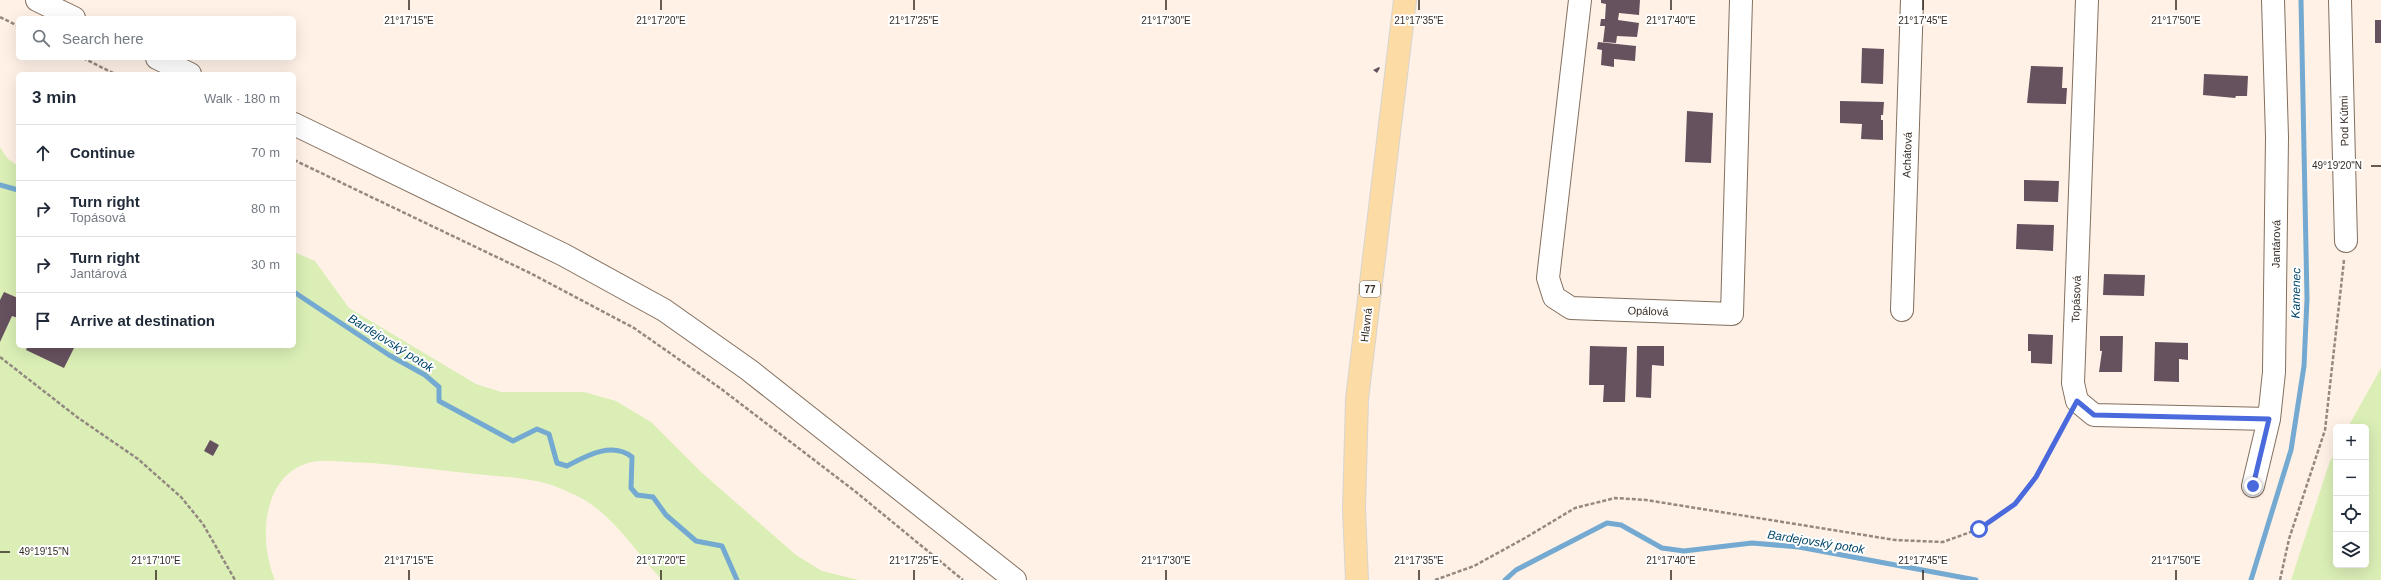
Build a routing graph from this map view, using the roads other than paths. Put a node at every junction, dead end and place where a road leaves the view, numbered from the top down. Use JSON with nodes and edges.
{"nodes":[{"id":1,"x":37,"y":0,"type":"edge"},
{"id":2,"x":1405,"y":0,"type":"edge"},
{"id":3,"x":1580,"y":0,"type":"edge"},
{"id":4,"x":1741,"y":0,"type":"edge"},
{"id":5,"x":1912,"y":0,"type":"edge"},
{"id":6,"x":2087,"y":0,"type":"edge"},
{"id":7,"x":2273,"y":0,"type":"edge"},
{"id":8,"x":2340,"y":0,"type":"edge"},
{"id":9,"x":70,"y":16,"type":"edge"},
{"id":10,"x":161,"y":60,"type":"edge"},
{"id":11,"x":186,"y":72,"type":"edge"},
{"id":12,"x":296,"y":125,"type":"edge"},
{"id":13,"x":2346,"y":241,"type":"road end"},
{"id":14,"x":1902,"y":310,"type":"dead end"},
{"id":15,"x":2269,"y":419,"type":"junction"},
{"id":16,"x":2253,"y":486,"type":"dead end"},
{"id":17,"x":1015,"y":580,"type":"edge"},
{"id":18,"x":1357,"y":580,"type":"edge"}],
"edges":[{"from":1,"to":9,"type":"street"},
{"from":2,"to":18,"type":"main road","name":"Hlavná","number":"77"},
{"from":3,"to":4,"type":"street","name":"Opálová"},
{"from":5,"to":14,"type":"street","name":"Achátová"},
{"from":6,"to":15,"type":"street","name":"Topásová"},
{"from":7,"to":15,"type":"street","name":"Jantárová"},
{"from":8,"to":13,"type":"street","name":"Pod Kútmi"},
{"from":10,"to":11,"type":"street"},
{"from":12,"to":17,"type":"street"},
{"from":15,"to":16,"type":"street","name":"Jantárová"}]}
